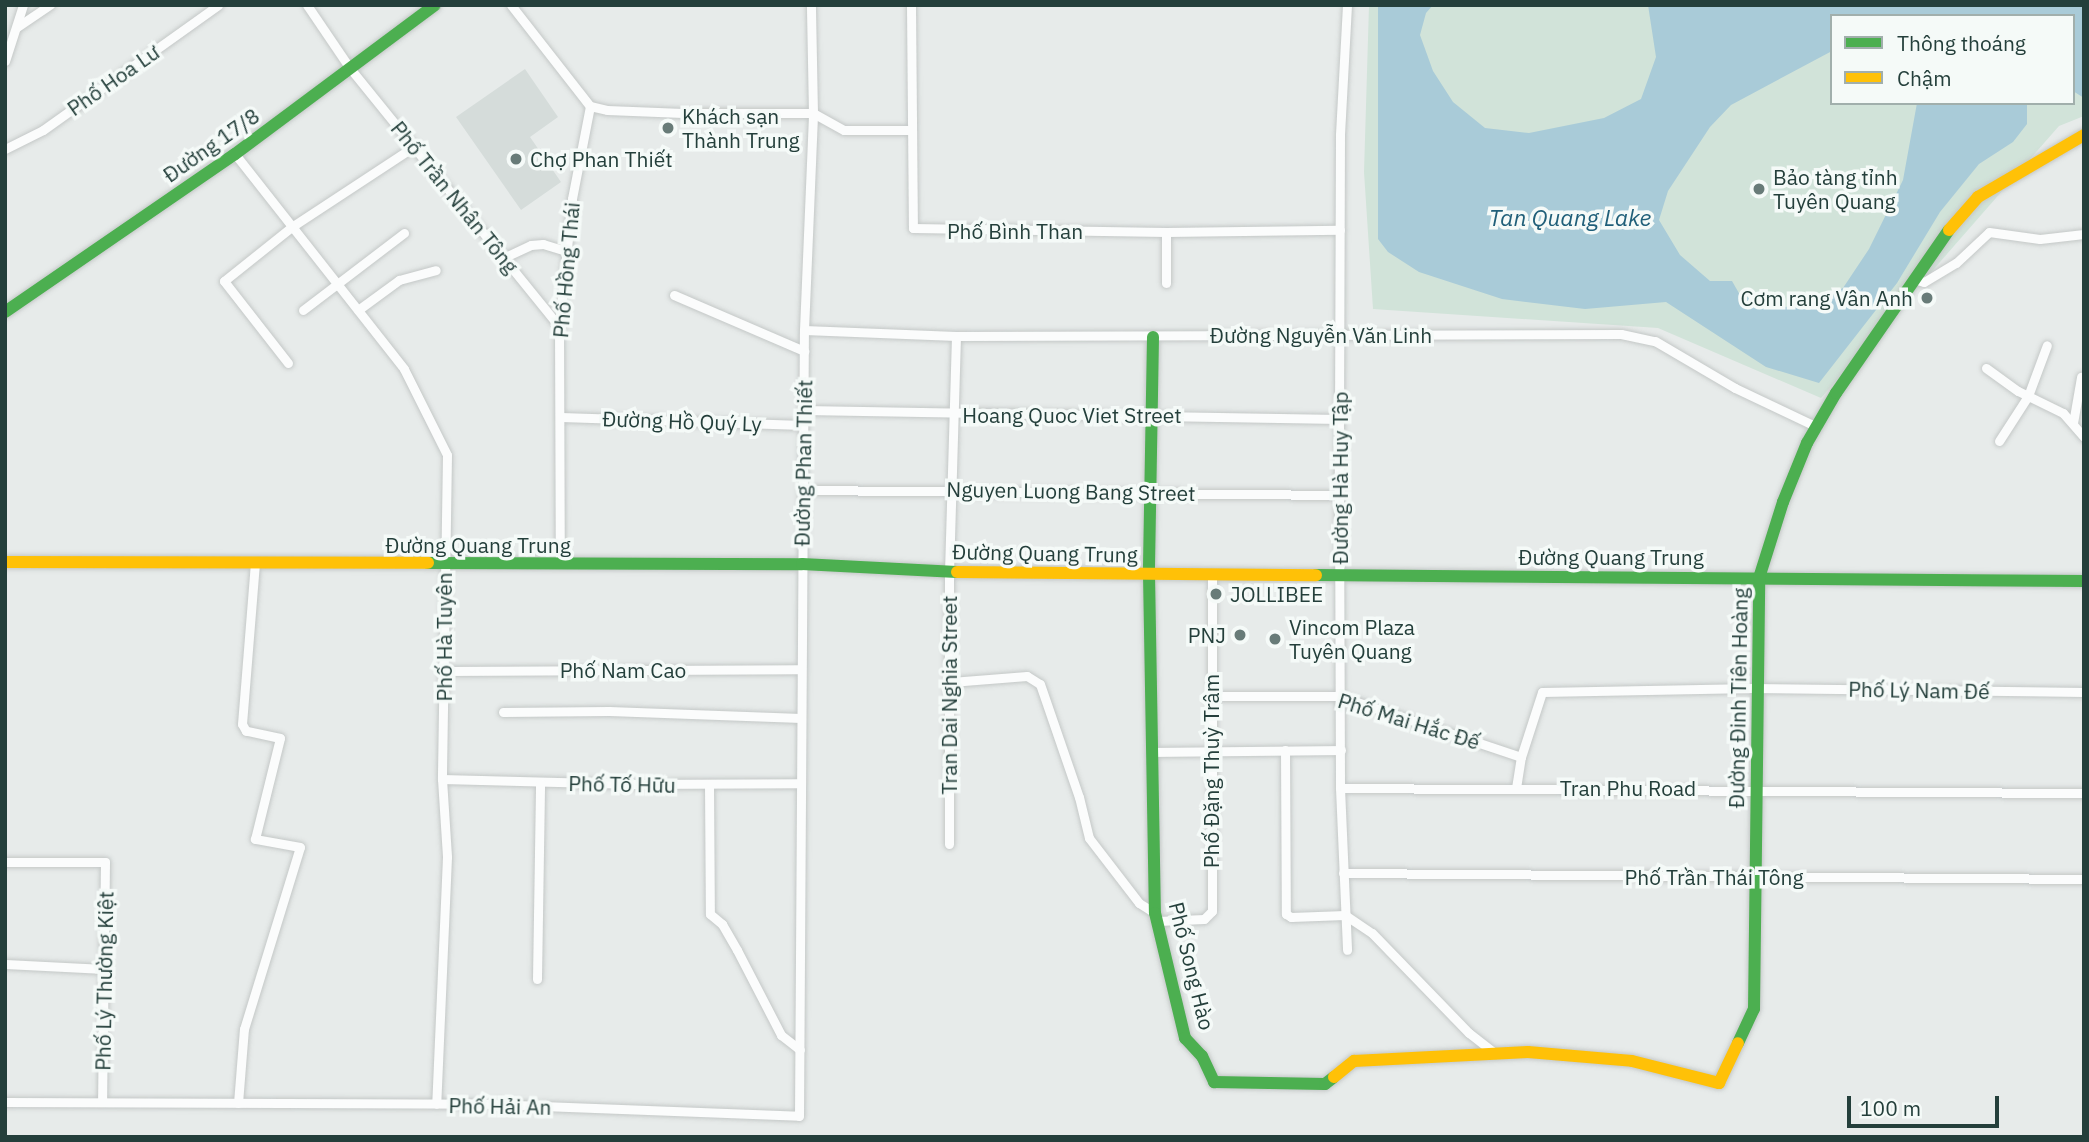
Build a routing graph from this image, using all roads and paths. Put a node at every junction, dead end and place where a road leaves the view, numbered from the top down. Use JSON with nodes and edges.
{"nodes":[{"id":1,"x":23,"y":5,"type":"edge"},
{"id":2,"x":50,"y":5,"type":"edge"},
{"id":3,"x":218,"y":5,"type":"edge"},
{"id":4,"x":307,"y":5,"type":"edge"},
{"id":5,"x":435,"y":5,"type":"edge"},
{"id":6,"x":511,"y":5,"type":"edge"},
{"id":7,"x":811,"y":5,"type":"edge"},
{"id":8,"x":911,"y":5,"type":"edge"},
{"id":9,"x":1347,"y":5,"type":"edge"},
{"id":10,"x":17,"y":27,"type":"junction"},
{"id":11,"x":5,"y":61,"type":"edge"},
{"id":12,"x":349,"y":67,"type":"junction"},
{"id":13,"x":590,"y":106,"type":"junction"},
{"id":14,"x":813,"y":113,"type":"junction"},
{"id":15,"x":912,"y":130,"type":"junction"},
{"id":16,"x":2084,"y":135,"type":"edge"},
{"id":17,"x":415,"y":146,"type":"junction"},
{"id":18,"x":5,"y":149,"type":"edge"},
{"id":19,"x":235,"y":154,"type":"junction"},
{"id":20,"x":293,"y":226,"type":"junction"},
{"id":21,"x":1340,"y":230,"type":"junction"},
{"id":22,"x":1166,"y":232,"type":"junction"},
{"id":23,"x":404,"y":233,"type":"dead end"},
{"id":24,"x":2084,"y":234,"type":"edge"},
{"id":25,"x":566,"y":251,"type":"junction"},
{"id":26,"x":503,"y":258,"type":"junction"},
{"id":27,"x":436,"y":270,"type":"dead end"},
{"id":28,"x":1914,"y":279,"type":"junction"},
{"id":29,"x":337,"y":283,"type":"junction"},
{"id":30,"x":1166,"y":283,"type":"dead end"},
{"id":31,"x":674,"y":296,"type":"dead end"},
{"id":32,"x":303,"y":310,"type":"dead end"},
{"id":33,"x":358,"y":310,"type":"junction"},
{"id":34,"x":5,"y":312,"type":"edge"},
{"id":35,"x":559,"y":326,"type":"junction"},
{"id":36,"x":804,"y":330,"type":"junction"},
{"id":37,"x":1340,"y":334,"type":"junction"},
{"id":38,"x":956,"y":336,"type":"junction"},
{"id":39,"x":1153,"y":337,"type":"junction"},
{"id":40,"x":2047,"y":345,"type":"dead end"},
{"id":41,"x":804,"y":351,"type":"junction"},
{"id":42,"x":288,"y":363,"type":"dead end"},
{"id":43,"x":1986,"y":368,"type":"dead end"},
{"id":44,"x":2081,"y":377,"type":"dead end"},
{"id":45,"x":2028,"y":396,"type":"junction"},
{"id":46,"x":804,"y":410,"type":"junction"},
{"id":47,"x":953,"y":414,"type":"junction"},
{"id":48,"x":1153,"y":414,"type":"junction"},
{"id":49,"x":561,"y":417,"type":"junction"},
{"id":50,"x":1340,"y":419,"type":"junction"},
{"id":51,"x":2073,"y":423,"type":"junction"},
{"id":52,"x":803,"y":425,"type":"junction"},
{"id":53,"x":1816,"y":426,"type":"junction"},
{"id":54,"x":2084,"y":437,"type":"edge"},
{"id":55,"x":1999,"y":441,"type":"dead end"},
{"id":56,"x":803,"y":489,"type":"junction"},
{"id":57,"x":953,"y":489,"type":"junction"},
{"id":58,"x":1152,"y":492,"type":"junction"},
{"id":59,"x":1339,"y":495,"type":"junction"},
{"id":60,"x":5,"y":562,"type":"edge"},
{"id":61,"x":255,"y":564,"type":"junction"},
{"id":62,"x":444,"y":564,"type":"junction"},
{"id":63,"x":560,"y":564,"type":"junction"},
{"id":64,"x":802,"y":564,"type":"junction"},
{"id":65,"x":949,"y":572,"type":"junction"},
{"id":66,"x":1149,"y":574,"type":"junction"},
{"id":67,"x":1212,"y":574,"type":"junction"},
{"id":68,"x":1340,"y":575,"type":"junction"},
{"id":69,"x":1759,"y":578,"type":"junction"},
{"id":70,"x":2084,"y":581,"type":"edge"},
{"id":71,"x":802,"y":669,"type":"junction"},
{"id":72,"x":444,"y":671,"type":"junction"},
{"id":73,"x":951,"y":682,"type":"junction"},
{"id":74,"x":1754,"y":688,"type":"junction"},
{"id":75,"x":2084,"y":692,"type":"edge"},
{"id":76,"x":1211,"y":696,"type":"junction"},
{"id":77,"x":1339,"y":696,"type":"junction"},
{"id":78,"x":503,"y":712,"type":"dead end"},
{"id":79,"x":801,"y":718,"type":"junction"},
{"id":80,"x":1285,"y":750,"type":"junction"},
{"id":81,"x":1340,"y":750,"type":"junction"},
{"id":82,"x":1210,"y":751,"type":"junction"},
{"id":83,"x":1153,"y":752,"type":"junction"},
{"id":84,"x":1521,"y":757,"type":"junction"},
{"id":85,"x":442,"y":779,"type":"junction"},
{"id":86,"x":540,"y":783,"type":"junction"},
{"id":87,"x":801,"y":783,"type":"junction"},
{"id":88,"x":709,"y":785,"type":"junction"},
{"id":89,"x":1340,"y":788,"type":"junction"},
{"id":90,"x":1516,"y":788,"type":"junction"},
{"id":91,"x":1755,"y":789,"type":"junction"},
{"id":92,"x":2084,"y":793,"type":"edge"},
{"id":93,"x":949,"y":844,"type":"dead end"},
{"id":94,"x":5,"y":862,"type":"edge"},
{"id":95,"x":1343,"y":873,"type":"junction"},
{"id":96,"x":1756,"y":877,"type":"junction"},
{"id":97,"x":2084,"y":879,"type":"edge"},
{"id":98,"x":1345,"y":915,"type":"junction"},
{"id":99,"x":1156,"y":917,"type":"junction"},
{"id":100,"x":800,"y":921,"type":"joint"},
{"id":101,"x":1347,"y":950,"type":"dead end"},
{"id":102,"x":5,"y":964,"type":"edge"},
{"id":103,"x":105,"y":969,"type":"junction"},
{"id":104,"x":537,"y":979,"type":"dead end"},
{"id":105,"x":800,"y":1050,"type":"junction"},
{"id":106,"x":1496,"y":1054,"type":"junction"},
{"id":107,"x":1719,"y":1083,"type":"joint"},
{"id":108,"x":102,"y":1100,"type":"junction"},
{"id":109,"x":5,"y":1102,"type":"edge"},
{"id":110,"x":238,"y":1103,"type":"junction"},
{"id":111,"x":436,"y":1104,"type":"junction"}],
"edges":[{"from":1,"to":10,"type":"street"},
{"from":2,"to":10,"type":"street"},
{"from":3,"to":18,"type":"street","name":"Phố Hoa Lư"},
{"from":4,"to":12,"type":"street","name":"Phố Trần Nhân Tông"},
{"from":5,"to":12,"type":"main road","name":"Đường 17/8"},
{"from":6,"to":13,"type":"street"},
{"from":7,"to":14,"type":"street","name":"Đường Phan Thiết"},
{"from":8,"to":15,"type":"street","name":"Phố Bình Than"},
{"from":9,"to":21,"type":"street","name":"Đường Hà Huy Tập"},
{"from":10,"to":11,"type":"street"},
{"from":12,"to":17,"type":"street","name":"Phố Trần Nhân Tông"},
{"from":12,"to":19,"type":"main road","name":"Đường 17/8"},
{"from":13,"to":14,"type":"street"},
{"from":13,"to":25,"type":"street","name":"Phố Hồng Thái"},
{"from":14,"to":15,"type":"street"},
{"from":14,"to":36,"type":"street","name":"Đường Phan Thiết"},
{"from":15,"to":22,"type":"street","name":"Phố Bình Than"},
{"from":16,"to":28,"type":"main road","name":"Đường Đinh Tiên Hoàng"},
{"from":17,"to":20,"type":"street"},
{"from":17,"to":26,"type":"street","name":"Phố Trần Nhân Tông"},
{"from":19,"to":20,"type":"street","name":"Phố Hà Tuyên"},
{"from":19,"to":34,"type":"main road","name":"Đường 17/8"},
{"from":20,"to":29,"type":"street","name":"Phố Hà Tuyên"},
{"from":20,"to":42,"type":"street"},
{"from":21,"to":22,"type":"street","name":"Phố Bình Than"},
{"from":21,"to":37,"type":"street","name":"Đường Hà Huy Tập"},
{"from":22,"to":30,"type":"street"},
{"from":23,"to":29,"type":"street"},
{"from":24,"to":28,"type":"street"},
{"from":25,"to":26,"type":"street"},
{"from":25,"to":35,"type":"street","name":"Phố Hồng Thái"},
{"from":26,"to":35,"type":"street","name":"Phố Trần Nhân Tông"},
{"from":27,"to":33,"type":"street"},
{"from":28,"to":53,"type":"main road","name":"Đường Đinh Tiên Hoàng"},
{"from":29,"to":32,"type":"street"},
{"from":29,"to":33,"type":"street","name":"Phố Hà Tuyên"},
{"from":31,"to":41,"type":"street"},
{"from":33,"to":62,"type":"street","name":"Phố Hà Tuyên"},
{"from":35,"to":49,"type":"street","name":"Phố Hồng Thái"},
{"from":36,"to":38,"type":"street","name":"Đường Nguyễn Văn Linh"},
{"from":36,"to":41,"type":"street","name":"Đường Phan Thiết"},
{"from":37,"to":39,"type":"street","name":"Đường Nguyễn Văn Linh"},
{"from":37,"to":50,"type":"street","name":"Đường Hà Huy Tập"},
{"from":37,"to":53,"type":"street","name":"Đường Nguyễn Văn Linh"},
{"from":38,"to":39,"type":"street","name":"Đường Nguyễn Văn Linh"},
{"from":38,"to":47,"type":"street","name":"Tran Dai Nghia Street"},
{"from":39,"to":48,"type":"main road","name":"Phố Song Hào"},
{"from":40,"to":45,"type":"street"},
{"from":41,"to":46,"type":"street","name":"Đường Phan Thiết"},
{"from":43,"to":45,"type":"street"},
{"from":44,"to":51,"type":"street"},
{"from":45,"to":51,"type":"street"},
{"from":45,"to":55,"type":"street"},
{"from":46,"to":47,"type":"street","name":"Hoang Quoc Viet Street"},
{"from":46,"to":52,"type":"street","name":"Đường Phan Thiết"},
{"from":47,"to":48,"type":"street","name":"Hoang Quoc Viet Street"},
{"from":47,"to":57,"type":"street","name":"Tran Dai Nghia Street"},
{"from":48,"to":50,"type":"street","name":"Hoang Quoc Viet Street"},
{"from":48,"to":58,"type":"main road","name":"Phố Song Hào"},
{"from":49,"to":52,"type":"street","name":"Đường Hồ Quý Ly"},
{"from":49,"to":63,"type":"street","name":"Phố Hồng Thái"},
{"from":50,"to":59,"type":"street","name":"Đường Hà Huy Tập"},
{"from":51,"to":54,"type":"street"},
{"from":52,"to":56,"type":"street","name":"Đường Phan Thiết"},
{"from":53,"to":69,"type":"main road","name":"Đường Đinh Tiên Hoàng"},
{"from":56,"to":57,"type":"street","name":"Nguyen Luong Bang Street"},
{"from":56,"to":64,"type":"street","name":"Đường Phan Thiết"},
{"from":57,"to":58,"type":"street","name":"Nguyen Luong Bang Street"},
{"from":57,"to":65,"type":"street","name":"Tran Dai Nghia Street"},
{"from":58,"to":59,"type":"street","name":"Nguyen Luong Bang Street"},
{"from":58,"to":66,"type":"main road","name":"Phố Song Hào"},
{"from":59,"to":68,"type":"street","name":"Đường Hà Huy Tập"},
{"from":60,"to":61,"type":"main road","name":"Đường Quang Trung"},
{"from":61,"to":62,"type":"main road","name":"Đường Quang Trung"},
{"from":61,"to":110,"type":"street"},
{"from":62,"to":63,"type":"main road","name":"Đường Quang Trung"},
{"from":62,"to":72,"type":"street","name":"Phố Hà Tuyên"},
{"from":63,"to":64,"type":"main road","name":"Đường Quang Trung"},
{"from":64,"to":65,"type":"main road","name":"Đường Quang Trung"},
{"from":64,"to":71,"type":"street","name":"Đường Phan Thiết"},
{"from":65,"to":66,"type":"main road","name":"Đường Quang Trung"},
{"from":65,"to":73,"type":"street","name":"Tran Dai Nghia Street"},
{"from":66,"to":67,"type":"main road","name":"Đường Quang Trung"},
{"from":66,"to":83,"type":"main road","name":"Phố Song Hào"},
{"from":67,"to":68,"type":"main road","name":"Đường Quang Trung"},
{"from":67,"to":76,"type":"street","name":"Phố Đặng Thuỳ Trâm"},
{"from":68,"to":69,"type":"main road","name":"Đường Quang Trung"},
{"from":68,"to":77,"type":"street","name":"Đường Hà Huy Tập"},
{"from":69,"to":70,"type":"main road","name":"Đường Quang Trung"},
{"from":69,"to":74,"type":"main road","name":"Đường Đinh Tiên Hoàng"},
{"from":71,"to":72,"type":"street","name":"Phố Nam Cao"},
{"from":71,"to":79,"type":"street","name":"Đường Phan Thiết"},
{"from":72,"to":85,"type":"street","name":"Phố Hà Tuyên"},
{"from":73,"to":93,"type":"street","name":"Tran Dai Nghia Street"},
{"from":73,"to":99,"type":"street"},
{"from":74,"to":75,"type":"street","name":"Phố Lý Nam Đế"},
{"from":74,"to":84,"type":"street","name":"Phố Lý Nam Đế"},
{"from":74,"to":91,"type":"main road","name":"Đường Đinh Tiên Hoàng"},
{"from":76,"to":77,"type":"street","name":"Phố Mai Hắc Đế"},
{"from":76,"to":82,"type":"street","name":"Phố Đặng Thuỳ Trâm"},
{"from":77,"to":81,"type":"street","name":"Đường Hà Huy Tập"},
{"from":77,"to":84,"type":"street","name":"Phố Mai Hắc Đế"},
{"from":78,"to":79,"type":"street"},
{"from":79,"to":87,"type":"street","name":"Đường Phan Thiết"},
{"from":80,"to":81,"type":"street"},
{"from":80,"to":82,"type":"street"},
{"from":80,"to":98,"type":"street"},
{"from":81,"to":89,"type":"street","name":"Đường Hà Huy Tập"},
{"from":82,"to":83,"type":"street"},
{"from":82,"to":99,"type":"street","name":"Phố Đặng Thuỳ Trâm"},
{"from":83,"to":99,"type":"main road","name":"Phố Song Hào"},
{"from":84,"to":90,"type":"street"},
{"from":85,"to":86,"type":"street","name":"Phố Tố Hữu"},
{"from":85,"to":111,"type":"street","name":"Phố Hà Tuyên"},
{"from":86,"to":88,"type":"street","name":"Phố Tố Hữu"},
{"from":86,"to":104,"type":"street"},
{"from":87,"to":88,"type":"street","name":"Phố Tố Hữu"},
{"from":87,"to":100,"type":"street","name":"Đường Phan Thiết"},
{"from":88,"to":105,"type":"street"},
{"from":89,"to":90,"type":"street","name":"Tran Phu Road"},
{"from":89,"to":95,"type":"street","name":"Đường Hà Huy Tập"},
{"from":90,"to":91,"type":"street","name":"Tran Phu Road"},
{"from":91,"to":92,"type":"street","name":"Tran Phu Road"},
{"from":91,"to":96,"type":"main road","name":"Đường Đinh Tiên Hoàng"},
{"from":94,"to":103,"type":"street","name":"Phố Lý Thường Kiệt"},
{"from":95,"to":96,"type":"street","name":"Phố Trần Thái Tông"},
{"from":95,"to":98,"type":"street","name":"Đường Hà Huy Tập"},
{"from":96,"to":97,"type":"street","name":"Phố Trần Thái Tông"},
{"from":96,"to":107,"type":"main road","name":"Đường Đinh Tiên Hoàng"},
{"from":98,"to":101,"type":"street","name":"Đường Hà Huy Tập"},
{"from":98,"to":106,"type":"street"},
{"from":99,"to":106,"type":"main road","name":"Phố Song Hào"},
{"from":100,"to":105,"type":"street","name":"Phố Hải An"},
{"from":102,"to":103,"type":"street"},
{"from":103,"to":108,"type":"street","name":"Phố Lý Thường Kiệt"},
{"from":105,"to":111,"type":"street","name":"Phố Hải An"},
{"from":106,"to":107,"type":"main road","name":"Phố Song Hào"},
{"from":108,"to":109,"type":"street","name":"Phố Hải An"},
{"from":108,"to":110,"type":"street","name":"Phố Hải An"},
{"from":110,"to":111,"type":"street","name":"Phố Hải An"}]}
